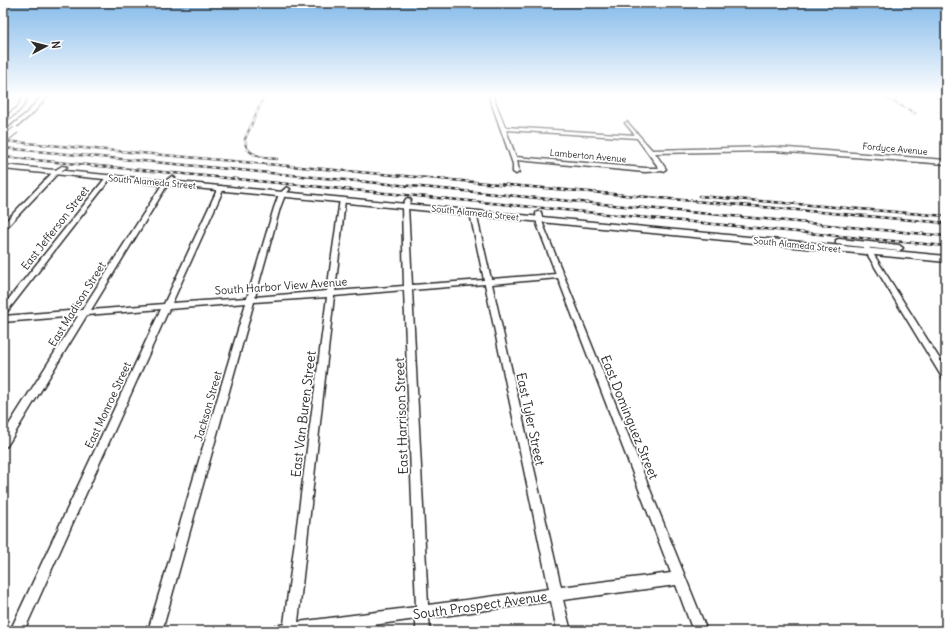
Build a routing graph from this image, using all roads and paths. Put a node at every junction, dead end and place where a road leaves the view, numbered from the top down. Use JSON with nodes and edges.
{"nodes":[{"id":1,"x":17,"y":126,"type":"edge"},
{"id":2,"x":19,"y":126,"type":"edge"},
{"id":3,"x":629,"y":126,"type":"edge"},
{"id":4,"x":503,"y":128,"type":"joint"},
{"id":5,"x":14,"y":129,"type":"junction"},
{"id":6,"x":3,"y":136,"type":"edge"},
{"id":7,"x":638,"y":137,"type":"junction"},
{"id":8,"x":3,"y":140,"type":"edge"},
{"id":9,"x":651,"y":152,"type":"junction"},
{"id":10,"x":514,"y":158,"type":"junction"},
{"id":11,"x":3,"y":162,"type":"edge"},
{"id":12,"x":946,"y":162,"type":"edge"},
{"id":13,"x":3,"y":167,"type":"edge"},
{"id":14,"x":64,"y":167,"type":"junction"},
{"id":15,"x":56,"y":172,"type":"junction"},
{"id":16,"x":516,"y":172,"type":"dead end"},
{"id":17,"x":109,"y":177,"type":"junction"},
{"id":18,"x":169,"y":180,"type":"junction"},
{"id":19,"x":221,"y":188,"type":"junction"},
{"id":20,"x":284,"y":191,"type":"junction"},
{"id":21,"x":342,"y":200,"type":"junction"},
{"id":22,"x":407,"y":203,"type":"junction"},
{"id":23,"x":473,"y":212,"type":"junction"},
{"id":24,"x":539,"y":216,"type":"junction"},
{"id":25,"x":3,"y":228,"type":"edge"},
{"id":26,"x":866,"y":248,"type":"junction"},
{"id":27,"x":946,"y":252,"type":"edge"},
{"id":28,"x":946,"y":259,"type":"edge"},
{"id":29,"x":560,"y":276,"type":"junction"},
{"id":30,"x":488,"y":282,"type":"junction"},
{"id":31,"x":408,"y":288,"type":"junction"},
{"id":32,"x":330,"y":294,"type":"junction"},
{"id":33,"x":251,"y":300,"type":"junction"},
{"id":34,"x":167,"y":306,"type":"junction"},
{"id":35,"x":3,"y":311,"type":"edge"},
{"id":36,"x":84,"y":313,"type":"junction"},
{"id":37,"x":3,"y":319,"type":"edge"},
{"id":38,"x":946,"y":377,"type":"edge"},
{"id":39,"x":3,"y":443,"type":"edge"},
{"id":40,"x":679,"y":578,"type":"junction"},
{"id":41,"x":556,"y":594,"type":"junction"},
{"id":42,"x":422,"y":612,"type":"junction"},
{"id":43,"x":16,"y":631,"type":"edge"},
{"id":44,"x":155,"y":631,"type":"edge"},
{"id":45,"x":287,"y":631,"type":"edge"},
{"id":46,"x":423,"y":631,"type":"edge"},
{"id":47,"x":564,"y":631,"type":"edge"},
{"id":48,"x":700,"y":631,"type":"edge"}],
"edges":[{"from":1,"to":5,"type":"main road"},
{"from":2,"to":5,"type":"main road"},
{"from":3,"to":7,"type":"street"},
{"from":4,"to":7,"type":"street"},
{"from":4,"to":10,"type":"street"},
{"from":5,"to":6,"type":"main road"},
{"from":5,"to":8,"type":"main road","bridge":true},
{"from":7,"to":9,"type":"street"},
{"from":9,"to":10,"type":"street","name":"Lamberton Avenue"},
{"from":9,"to":12,"type":"street","name":"Fordyce Avenue"},
{"from":10,"to":16,"type":"street"},
{"from":11,"to":14,"type":"main road","name":"South Alameda Street"},
{"from":13,"to":15,"type":"main road","name":"South Alameda Street"},
{"from":14,"to":15,"type":"street"},
{"from":14,"to":18,"type":"main road","name":"South Alameda Street"},
{"from":15,"to":17,"type":"main road","name":"South Alameda Street"},
{"from":15,"to":25,"type":"street"},
{"from":17,"to":18,"type":"main road","name":"South Alameda Street"},
{"from":17,"to":35,"type":"street","name":"East Jefferson Street"},
{"from":18,"to":19,"type":"main road","name":"South Alameda Street"},
{"from":18,"to":20,"type":"main road","name":"South Alameda Street"},
{"from":18,"to":36,"type":"street","name":"East Madison Street"},
{"from":19,"to":20,"type":"main road","name":"South Alameda Street"},
{"from":19,"to":34,"type":"street","name":"East Monroe Street"},
{"from":20,"to":21,"type":"main road","name":"South Alameda Street"},
{"from":20,"to":22,"type":"main road","name":"South Alameda Street"},
{"from":20,"to":33,"type":"street","name":"Jackson Street"},
{"from":21,"to":22,"type":"main road","name":"South Alameda Street"},
{"from":21,"to":32,"type":"street","name":"East Van Buren Street"},
{"from":22,"to":23,"type":"main road","name":"South Alameda Street"},
{"from":22,"to":24,"type":"main road","name":"South Alameda Street"},
{"from":22,"to":31,"type":"street","name":"East Harrison Street"},
{"from":23,"to":24,"type":"main road","name":"South Alameda Street"},
{"from":23,"to":30,"type":"street","name":"East Tyler Street"},
{"from":24,"to":26,"type":"main road","name":"South Alameda Street"},
{"from":24,"to":29,"type":"street","name":"East Dominguez Street"},
{"from":26,"to":27,"type":"main road","name":"South Alameda Street"},
{"from":26,"to":28,"type":"main road","name":"South Alameda Street"},
{"from":26,"to":38,"type":"street"},
{"from":29,"to":30,"type":"street","name":"South Harbor View Avenue"},
{"from":29,"to":40,"type":"street","name":"East Dominguez Street"},
{"from":30,"to":31,"type":"street","name":"South Harbor View Avenue"},
{"from":30,"to":41,"type":"street","name":"East Tyler Street"},
{"from":31,"to":32,"type":"street","name":"South Harbor View Avenue"},
{"from":31,"to":42,"type":"street","name":"East Harrison Street"},
{"from":32,"to":33,"type":"street","name":"South Harbor View Avenue"},
{"from":32,"to":45,"type":"street","name":"East Van Buren Street"},
{"from":33,"to":34,"type":"street","name":"South Harbor View Avenue"},
{"from":33,"to":44,"type":"street","name":"Jackson Street"},
{"from":34,"to":36,"type":"street","name":"South Harbor View Avenue"},
{"from":34,"to":43,"type":"street","name":"East Monroe Street"},
{"from":36,"to":37,"type":"street","name":"South Harbor View Avenue"},
{"from":36,"to":39,"type":"street","name":"East Madison Street"},
{"from":40,"to":41,"type":"street","name":"South Prospect Avenue"},
{"from":40,"to":48,"type":"street","name":"East Dominguez Street"},
{"from":41,"to":42,"type":"street","name":"South Prospect Avenue"},
{"from":41,"to":47,"type":"street","name":"East Tyler Street"},
{"from":42,"to":45,"type":"street","name":"South Prospect Avenue"},
{"from":42,"to":46,"type":"street","name":"East Harrison Street"}]}
